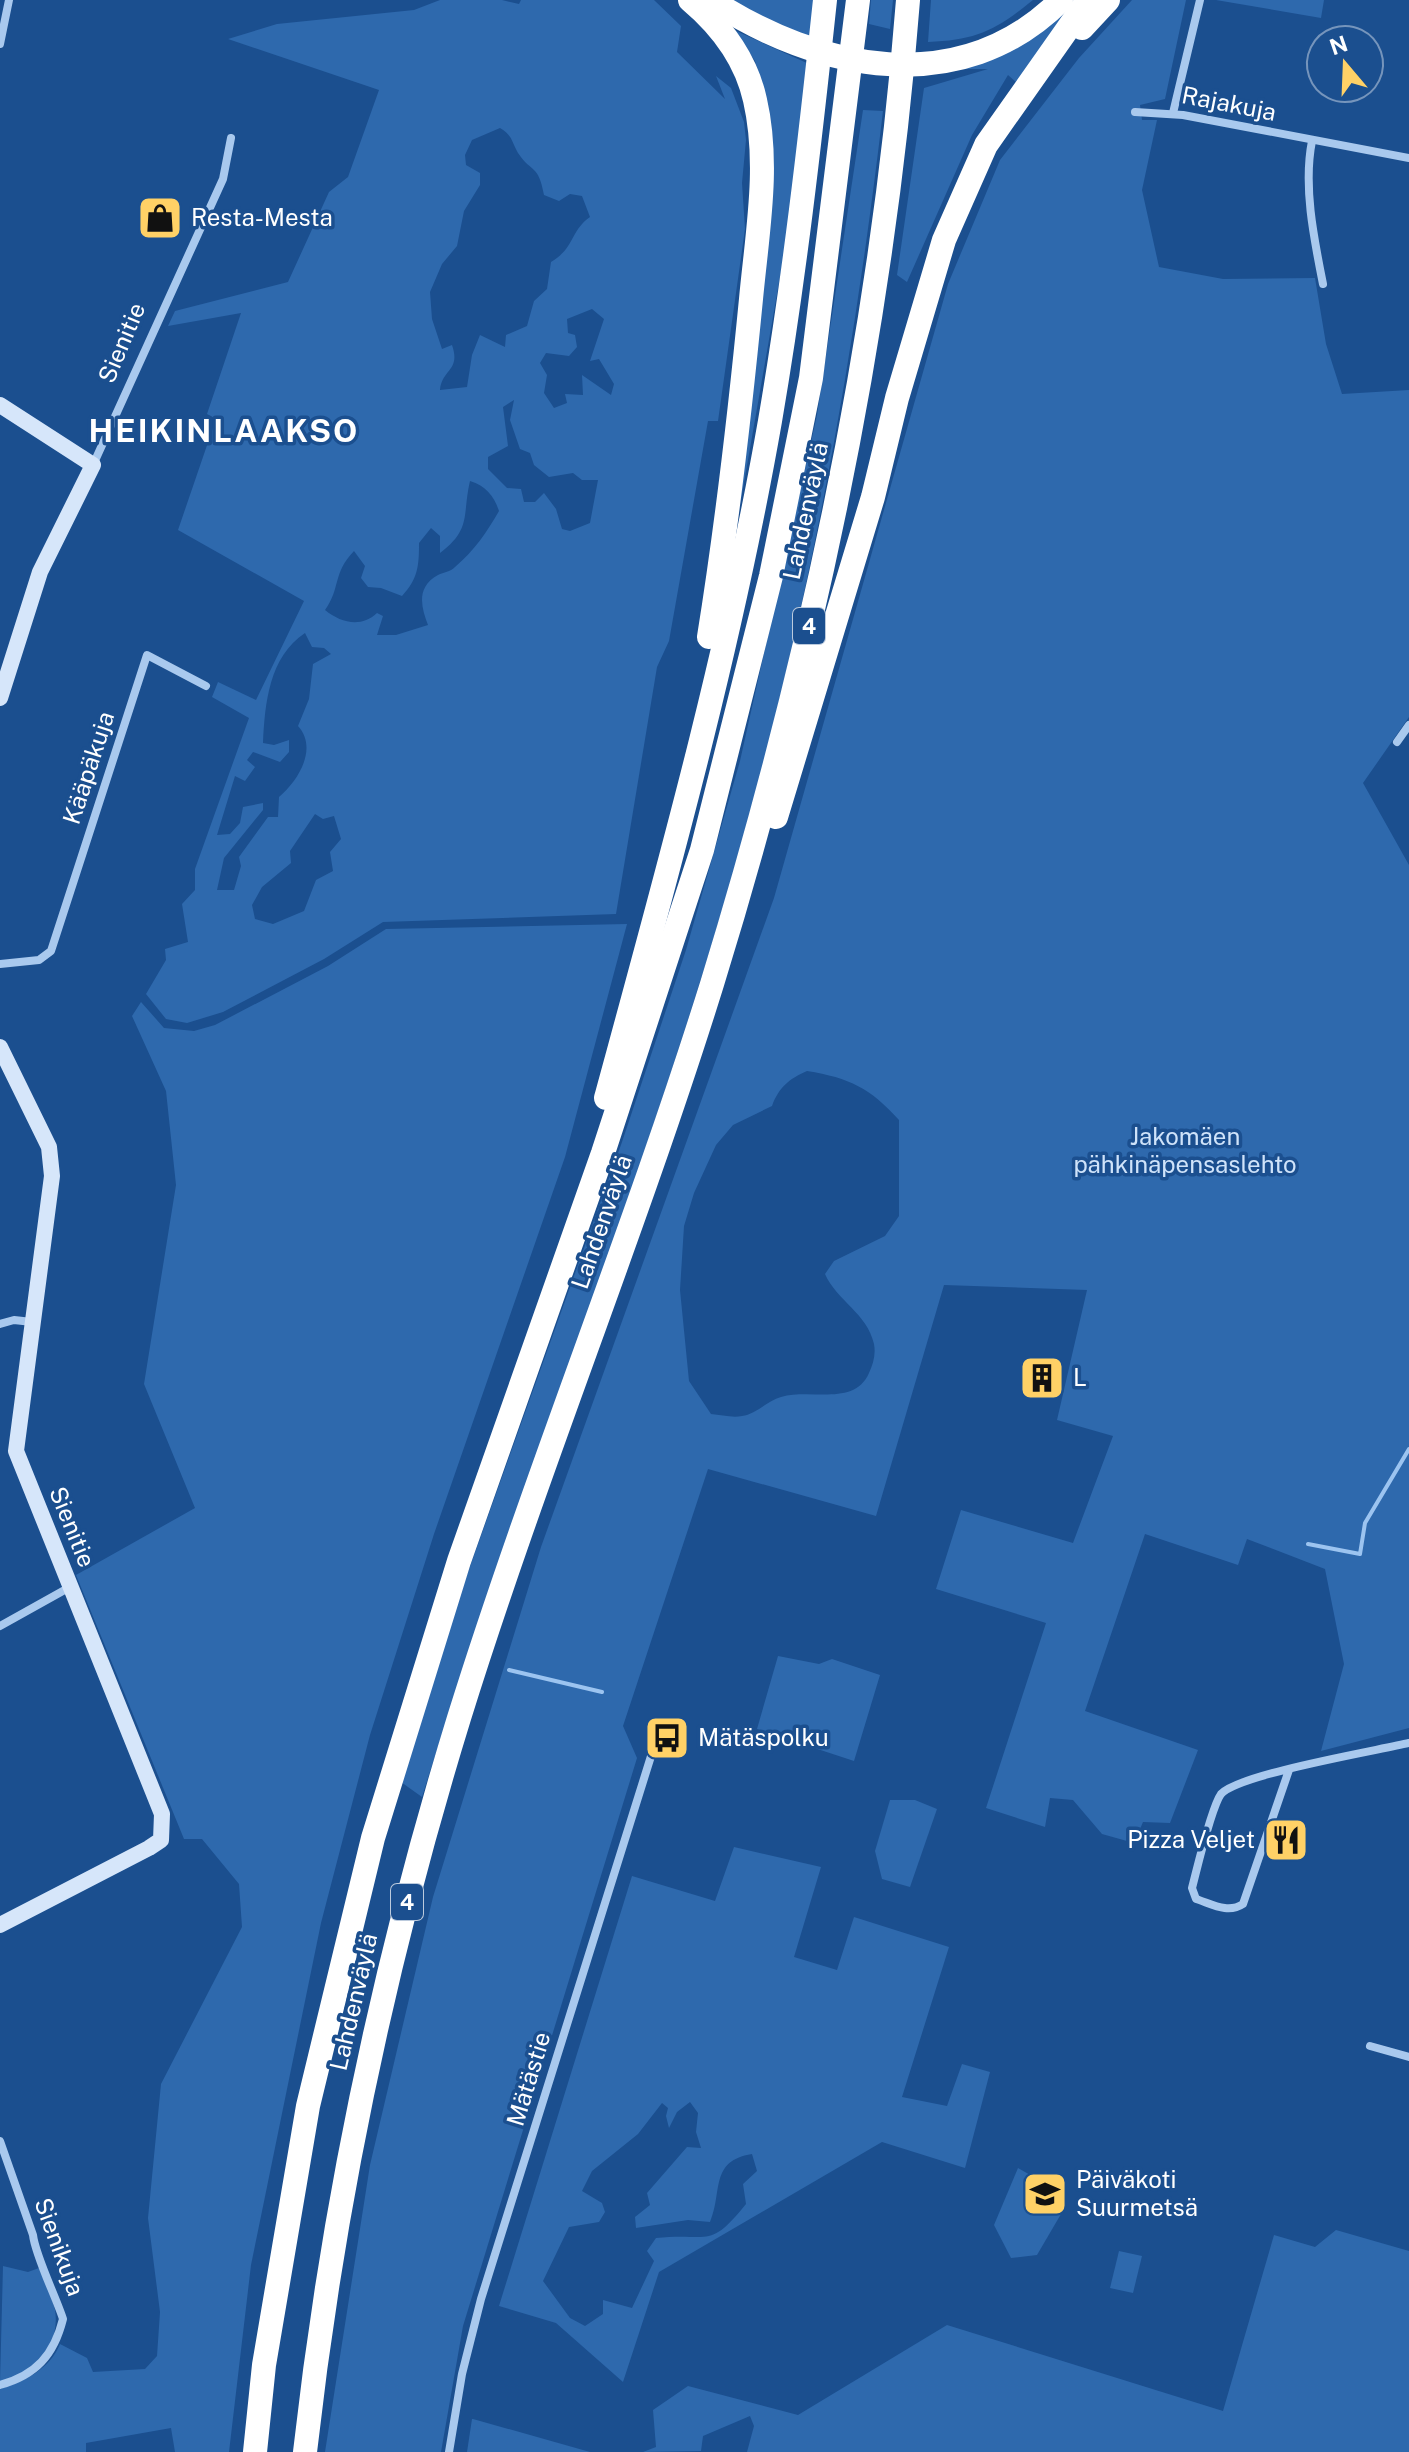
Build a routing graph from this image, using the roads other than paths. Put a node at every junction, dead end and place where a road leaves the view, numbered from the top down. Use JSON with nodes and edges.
{"nodes":[{"id":1,"x":9,"y":0,"type":"edge"},
{"id":2,"x":690,"y":0,"type":"edge"},
{"id":3,"x":711,"y":0,"type":"edge"},
{"id":4,"x":908,"y":0,"type":"edge"},
{"id":5,"x":1061,"y":0,"type":"edge"},
{"id":6,"x":1088,"y":0,"type":"edge"},
{"id":7,"x":1108,"y":0,"type":"edge"},
{"id":8,"x":1200,"y":0,"type":"edge"},
{"id":9,"x":824,"y":9,"type":"edge"},
{"id":10,"x":857,"y":12,"type":"edge"},
{"id":11,"x":1,"y":23,"type":"edge"},
{"id":12,"x":0,"y":44,"type":"edge"},
{"id":13,"x":1016,"y":101,"type":"junction"},
{"id":14,"x":1135,"y":112,"type":"dead end"},
{"id":15,"x":1173,"y":113,"type":"junction"},
{"id":16,"x":231,"y":138,"type":"dead end"},
{"id":17,"x":1312,"y":141,"type":"junction"},
{"id":18,"x":1409,"y":158,"type":"edge"},
{"id":19,"x":1323,"y":284,"type":"dead end"},
{"id":20,"x":0,"y":405,"type":"edge"},
{"id":21,"x":93,"y":465,"type":"junction"},
{"id":22,"x":206,"y":686,"type":"dead end"},
{"id":23,"x":0,"y":698,"type":"edge"},
{"id":24,"x":1409,"y":725,"type":"edge"},
{"id":25,"x":1397,"y":742,"type":"dead end"},
{"id":26,"x":676,"y":841,"type":"junction"},
{"id":27,"x":0,"y":964,"type":"edge"},
{"id":28,"x":710,"y":991,"type":"junction"},
{"id":29,"x":0,"y":1047,"type":"edge"},
{"id":30,"x":575,"y":1229,"type":"junction"},
{"id":31,"x":32,"y":1322,"type":"junction"},
{"id":32,"x":0,"y":1324,"type":"edge"},
{"id":33,"x":70,"y":1587,"type":"junction"},
{"id":34,"x":0,"y":1626,"type":"edge"},
{"id":35,"x":655,"y":1721,"type":"dead end"},
{"id":36,"x":1409,"y":1743,"type":"edge"},
{"id":37,"x":1289,"y":1770,"type":"junction"},
{"id":38,"x":0,"y":1925,"type":"edge"},
{"id":39,"x":1370,"y":2046,"type":"dead end"},
{"id":40,"x":1409,"y":2057,"type":"edge"},
{"id":41,"x":0,"y":2141,"type":"edge"},
{"id":42,"x":0,"y":2385,"type":"edge"},
{"id":43,"x":255,"y":2452,"type":"edge"},
{"id":44,"x":305,"y":2452,"type":"edge"},
{"id":45,"x":449,"y":2452,"type":"edge"}],
"edges":[{"from":1,"to":11,"type":"street"},
{"from":2,"to":26,"type":"highway"},
{"from":3,"to":5,"type":"highway"},
{"from":4,"to":28,"type":"highway","name":"Lahdenväylä","number":"4"},
{"from":6,"to":13,"type":"highway"},
{"from":7,"to":13,"type":"highway"},
{"from":8,"to":15,"type":"street"},
{"from":9,"to":26,"type":"highway"},
{"from":10,"to":30,"type":"highway","name":"Lahdenväylä","number":"4"},
{"from":11,"to":12,"type":"street"},
{"from":13,"to":28,"type":"highway"},
{"from":14,"to":15,"type":"street","name":"Rajakuja"},
{"from":15,"to":17,"type":"street","name":"Rajakuja"},
{"from":16,"to":21,"type":"street","name":"Sienitie"},
{"from":17,"to":18,"type":"street","name":"Rajakuja"},
{"from":17,"to":19,"type":"street"},
{"from":20,"to":21,"type":"street"},
{"from":21,"to":23,"type":"street","name":"Sienitie"},
{"from":22,"to":27,"type":"street","name":"Kääpäkuja"},
{"from":24,"to":25,"type":"street"},
{"from":26,"to":30,"type":"highway"},
{"from":28,"to":44,"type":"highway","name":"Lahdenväylä","number":"4"},
{"from":29,"to":31,"type":"street","name":"Sienitie"},
{"from":30,"to":43,"type":"highway","name":"Lahdenväylä","number":"4"},
{"from":31,"to":32,"type":"street"},
{"from":31,"to":33,"type":"street","name":"Sienitie"},
{"from":33,"to":34,"type":"street"},
{"from":33,"to":38,"type":"street","name":"Sienitie"},
{"from":35,"to":45,"type":"street","name":"Mätästie"},
{"from":36,"to":37,"type":"street"},
{"from":37,"to":37,"type":"street"},
{"from":39,"to":40,"type":"street"},
{"from":41,"to":42,"type":"street","name":"Sienikuja"}]}
